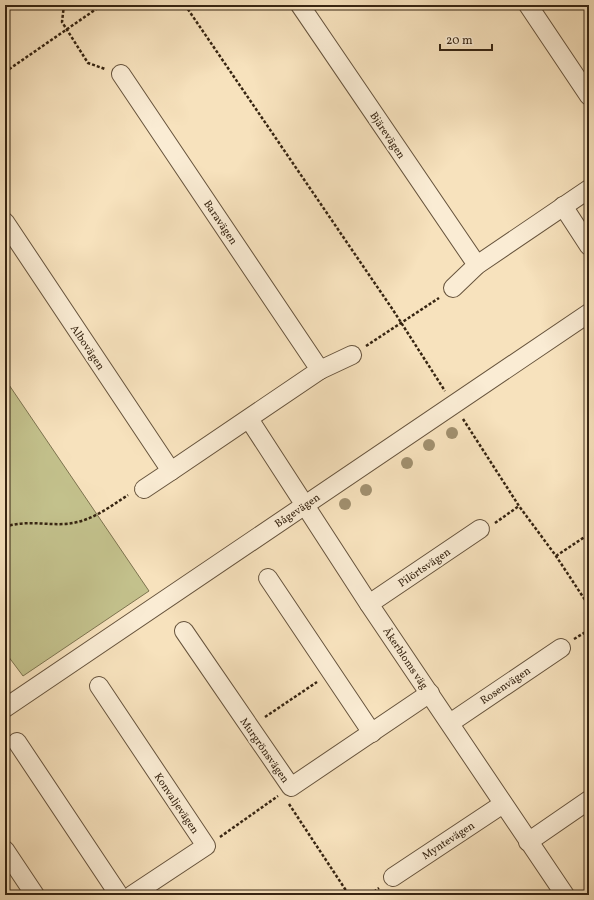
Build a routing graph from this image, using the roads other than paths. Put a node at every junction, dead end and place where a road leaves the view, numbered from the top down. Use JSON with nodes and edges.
{"nodes":[{"id":1,"x":300,"y":5,"type":"edge"},
{"id":2,"x":528,"y":5,"type":"edge"},
{"id":3,"x":121,"y":74,"type":"road end"},
{"id":4,"x":589,"y":96,"type":"edge"},
{"id":5,"x":589,"y":189,"type":"edge"},
{"id":6,"x":563,"y":206,"type":"junction"},
{"id":7,"x":5,"y":222,"type":"edge"},
{"id":8,"x":589,"y":246,"type":"edge"},
{"id":9,"x":476,"y":265,"type":"junction"},
{"id":10,"x":453,"y":288,"type":"road end"},
{"id":11,"x":589,"y":313,"type":"edge"},
{"id":12,"x":352,"y":355,"type":"road end"},
{"id":13,"x":320,"y":370,"type":"junction"},
{"id":14,"x":248,"y":419,"type":"junction"},
{"id":15,"x":171,"y":471,"type":"junction"},
{"id":16,"x":144,"y":489,"type":"road end"},
{"id":17,"x":304,"y":505,"type":"junction"},
{"id":18,"x":480,"y":529,"type":"road end"},
{"id":19,"x":268,"y":578,"type":"dead end"},
{"id":20,"x":369,"y":604,"type":"junction"},
{"id":21,"x":184,"y":631,"type":"dead end"},
{"id":22,"x":561,"y":648,"type":"dead end"},
{"id":23,"x":99,"y":686,"type":"dead end"},
{"id":24,"x":430,"y":693,"type":"junction"},
{"id":25,"x":5,"y":708,"type":"edge"},
{"id":26,"x":450,"y":723,"type":"junction"},
{"id":27,"x":372,"y":732,"type":"junction"},
{"id":28,"x":17,"y":742,"type":"dead end"},
{"id":29,"x":589,"y":800,"type":"edge"},
{"id":30,"x":503,"y":804,"type":"junction"},
{"id":31,"x":528,"y":842,"type":"junction"},
{"id":32,"x":5,"y":850,"type":"edge"},
{"id":33,"x":392,"y":877,"type":"dead end"},
{"id":34,"x":35,"y":895,"type":"edge"},
{"id":35,"x":119,"y":895,"type":"edge"},
{"id":36,"x":132,"y":895,"type":"edge"},
{"id":37,"x":565,"y":895,"type":"edge"}],
"edges":[{"from":1,"to":9,"type":"street","name":"Bjärevägen"},
{"from":2,"to":4,"type":"street"},
{"from":3,"to":13,"type":"street","name":"Baravägen"},
{"from":5,"to":6,"type":"street"},
{"from":6,"to":8,"type":"street"},
{"from":6,"to":9,"type":"street"},
{"from":7,"to":15,"type":"street","name":"Albovägen"},
{"from":9,"to":10,"type":"street"},
{"from":11,"to":17,"type":"street","name":"Bågevägen"},
{"from":12,"to":13,"type":"street"},
{"from":13,"to":14,"type":"street"},
{"from":14,"to":15,"type":"street"},
{"from":14,"to":17,"type":"street","name":"Åkerbloms väg"},
{"from":15,"to":16,"type":"street"},
{"from":17,"to":20,"type":"street","name":"Åkerbloms väg"},
{"from":17,"to":25,"type":"street","name":"Bågevägen"},
{"from":18,"to":20,"type":"street","name":"Pilörtsvägen"},
{"from":19,"to":27,"type":"street"},
{"from":20,"to":24,"type":"street","name":"Åkerbloms väg"},
{"from":21,"to":27,"type":"street","name":"Murgrönsvägen"},
{"from":22,"to":26,"type":"street","name":"Rosenvägen"},
{"from":23,"to":36,"type":"street","name":"Konvaljevägen"},
{"from":24,"to":26,"type":"street","name":"Åkerbloms väg"},
{"from":24,"to":27,"type":"street","name":"Murgrönsvägen"},
{"from":26,"to":30,"type":"street","name":"Åkerbloms väg"},
{"from":28,"to":35,"type":"street"},
{"from":29,"to":31,"type":"street"},
{"from":30,"to":31,"type":"street","name":"Åkerbloms väg"},
{"from":30,"to":33,"type":"street","name":"Myntevägen"},
{"from":31,"to":37,"type":"street","name":"Åkerbloms väg"},
{"from":32,"to":34,"type":"street"}]}
